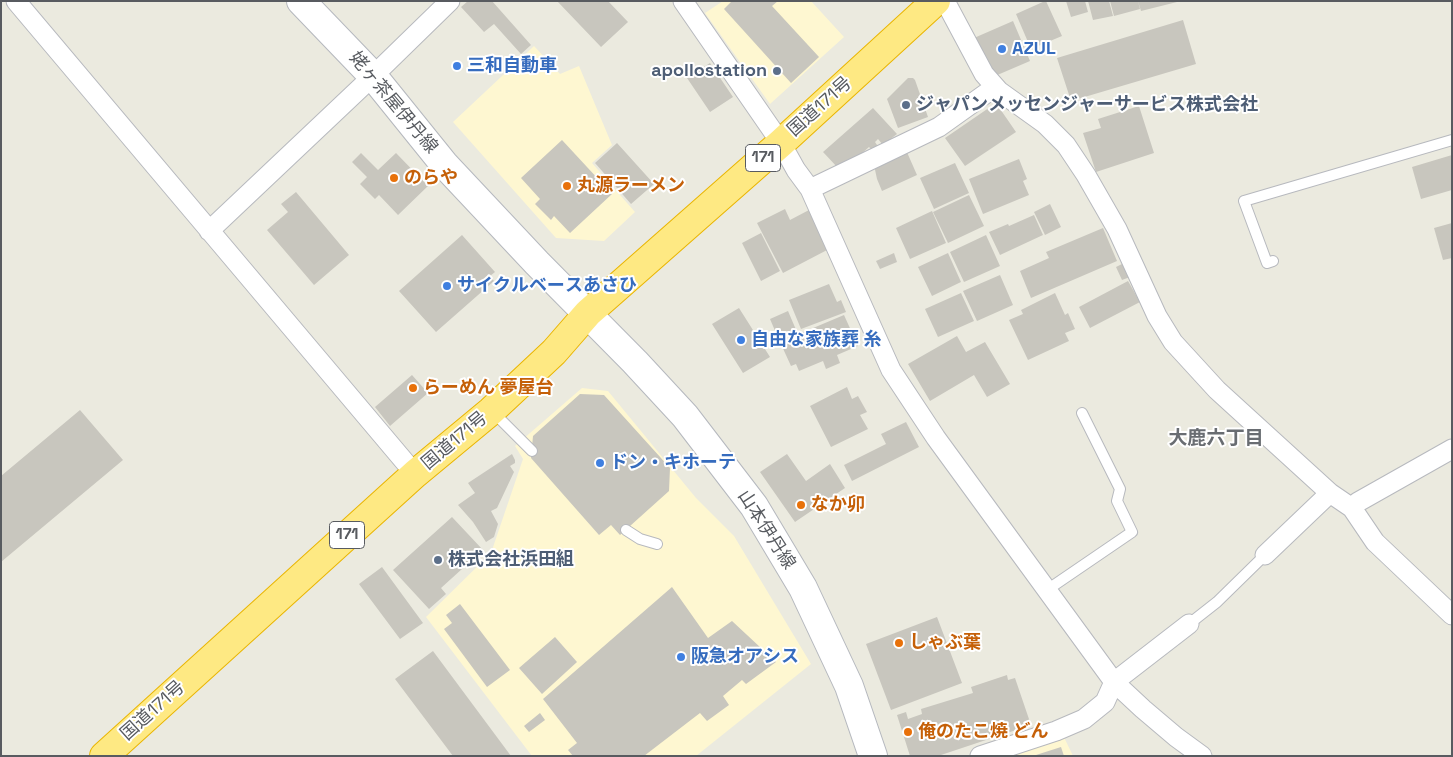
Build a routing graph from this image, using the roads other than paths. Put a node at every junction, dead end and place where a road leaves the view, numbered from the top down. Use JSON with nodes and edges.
{"nodes":[{"id":1,"x":16,"y":1,"type":"edge"},
{"id":2,"x":301,"y":1,"type":"edge"},
{"id":3,"x":450,"y":1,"type":"edge"},
{"id":4,"x":682,"y":1,"type":"edge"},
{"id":5,"x":936,"y":1,"type":"edge"},
{"id":6,"x":945,"y":1,"type":"edge"},
{"id":7,"x":373,"y":76,"type":"junction"},
{"id":8,"x":995,"y":87,"type":"junction"},
{"id":9,"x":1452,"y":140,"type":"edge"},
{"id":10,"x":780,"y":143,"type":"junction"},
{"id":11,"x":810,"y":190,"type":"junction"},
{"id":12,"x":209,"y":232,"type":"junction"},
{"id":13,"x":1273,"y":261,"type":"dead end"},
{"id":14,"x":588,"y":313,"type":"junction"},
{"id":15,"x":491,"y":411,"type":"junction"},
{"id":16,"x":1082,"y":413,"type":"dead end"},
{"id":17,"x":1452,"y":449,"type":"edge"},
{"id":18,"x":532,"y":451,"type":"dead end"},
{"id":19,"x":415,"y":474,"type":"junction"},
{"id":20,"x":1330,"y":493,"type":"junction"},
{"id":21,"x":1352,"y":508,"type":"junction"},
{"id":22,"x":626,"y":530,"type":"dead end"},
{"id":23,"x":657,"y":544,"type":"dead end"},
{"id":24,"x":1265,"y":555,"type":"joint"},
{"id":25,"x":1047,"y":590,"type":"junction"},
{"id":26,"x":1452,"y":615,"type":"edge"},
{"id":27,"x":1189,"y":624,"type":"joint"},
{"id":28,"x":1114,"y":682,"type":"junction"},
{"id":29,"x":104,"y":756,"type":"edge"},
{"id":30,"x":873,"y":756,"type":"edge"},
{"id":31,"x":980,"y":756,"type":"edge"},
{"id":32,"x":1202,"y":756,"type":"edge"}],
"edges":[{"from":1,"to":12,"type":"street"},
{"from":2,"to":7,"type":"main road","name":"姥ヶ茶屋伊丹線"},
{"from":3,"to":7,"type":"street"},
{"from":4,"to":10,"type":"street"},
{"from":5,"to":10,"type":"highway","name":"国道171号","number":"171"},
{"from":6,"to":8,"type":"street"},
{"from":7,"to":12,"type":"street"},
{"from":7,"to":14,"type":"main road","name":"姥ヶ茶屋伊丹線"},
{"from":8,"to":11,"type":"street"},
{"from":8,"to":20,"type":"street"},
{"from":9,"to":13,"type":"lane"},
{"from":10,"to":11,"type":"street"},
{"from":10,"to":14,"type":"highway","name":"国道171号","number":"171"},
{"from":11,"to":25,"type":"street"},
{"from":12,"to":19,"type":"street"},
{"from":14,"to":15,"type":"highway","name":"国道171号","number":"171"},
{"from":14,"to":30,"type":"main road","name":"山本伊丹線"},
{"from":15,"to":18,"type":"lane"},
{"from":15,"to":19,"type":"highway","name":"国道171号","number":"171"},
{"from":16,"to":25,"type":"lane"},
{"from":17,"to":21,"type":"street"},
{"from":19,"to":29,"type":"highway","name":"国道171号","number":"171"},
{"from":20,"to":21,"type":"street"},
{"from":20,"to":24,"type":"street"},
{"from":21,"to":26,"type":"street"},
{"from":22,"to":23,"type":"lane"},
{"from":24,"to":27,"type":"lane"},
{"from":25,"to":28,"type":"street"},
{"from":27,"to":28,"type":"street"},
{"from":28,"to":31,"type":"street"},
{"from":28,"to":32,"type":"street"}]}
